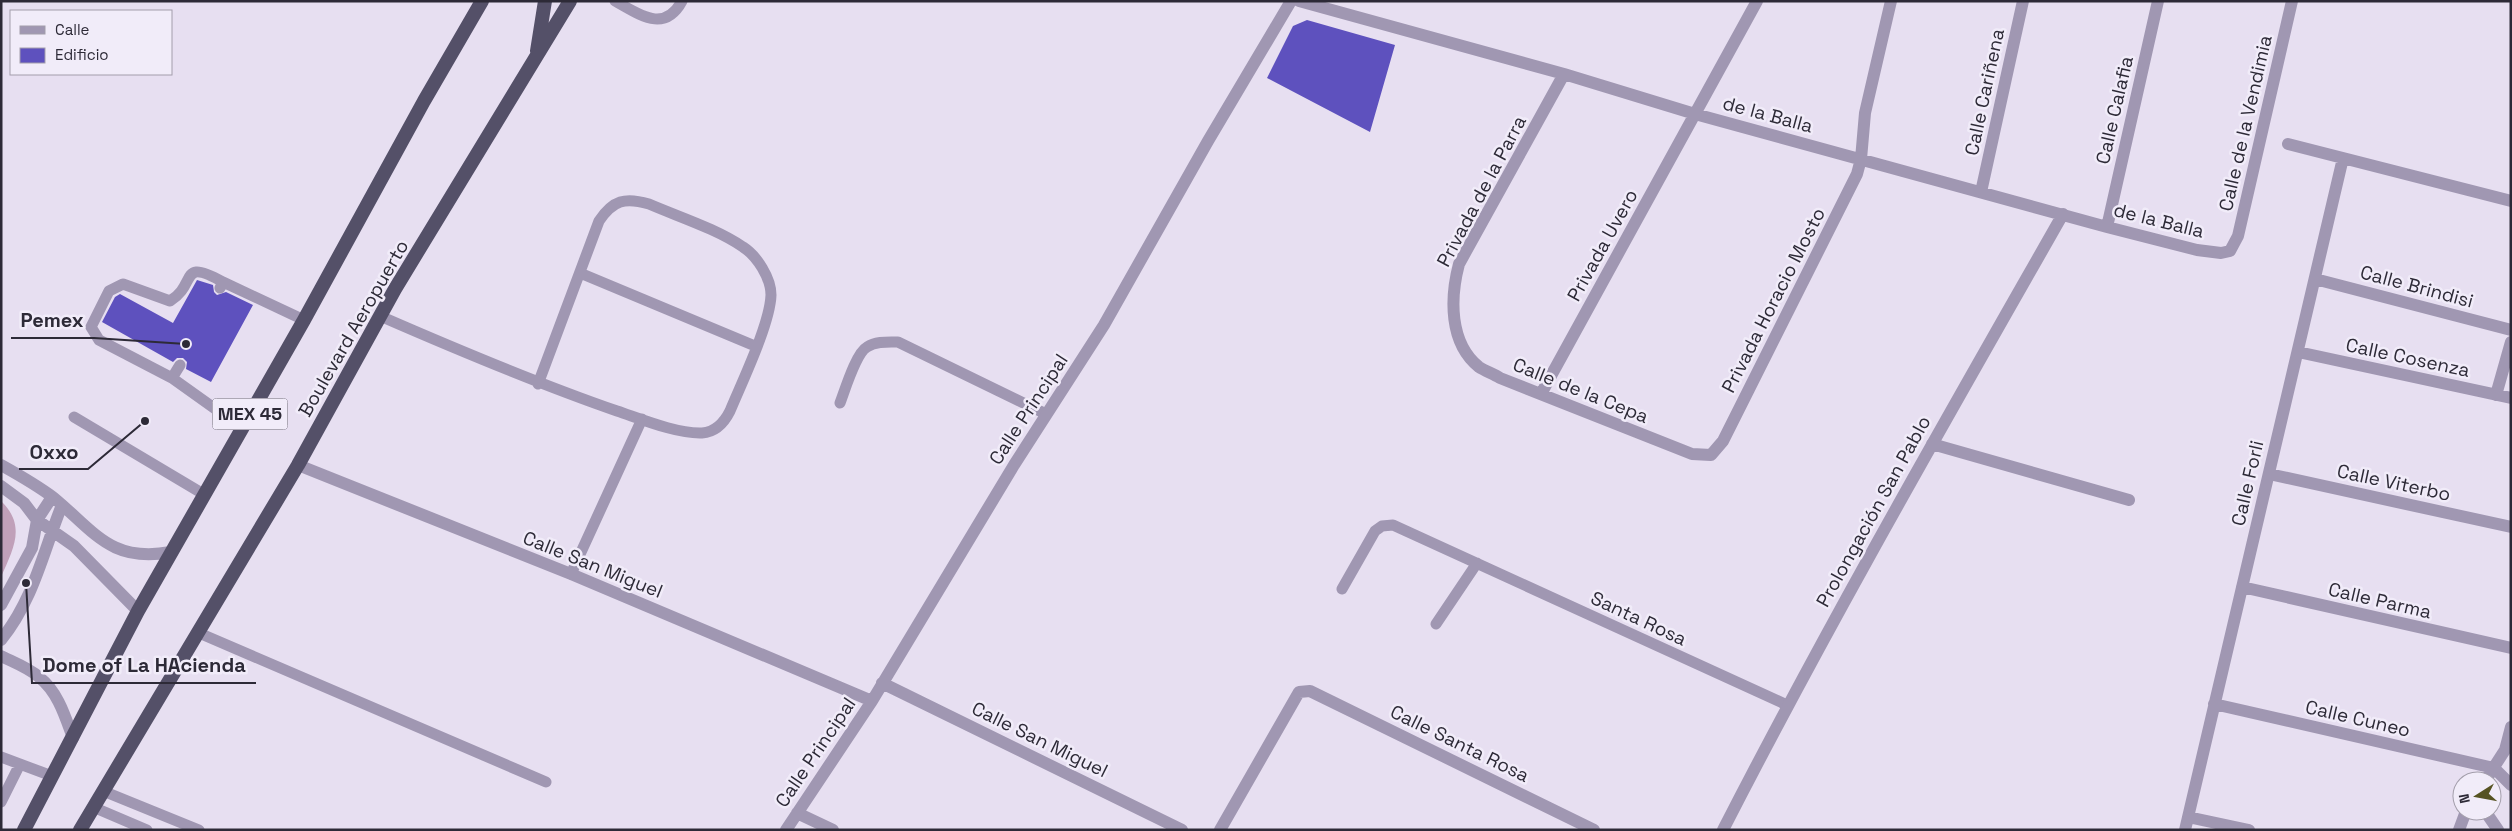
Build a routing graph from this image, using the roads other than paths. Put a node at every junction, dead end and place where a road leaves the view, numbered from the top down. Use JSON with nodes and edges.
{"nodes":[{"id":1,"x":482,"y":1,"type":"edge"},
{"id":2,"x":544,"y":1,"type":"edge"},
{"id":3,"x":570,"y":1,"type":"edge"},
{"id":4,"x":682,"y":1,"type":"edge"},
{"id":5,"x":1292,"y":1,"type":"edge"},
{"id":6,"x":1299,"y":1,"type":"edge"},
{"id":7,"x":1757,"y":1,"type":"edge"},
{"id":8,"x":1891,"y":1,"type":"edge"},
{"id":9,"x":2023,"y":1,"type":"edge"},
{"id":10,"x":2158,"y":1,"type":"edge"},
{"id":11,"x":2292,"y":1,"type":"edge"},
{"id":12,"x":617,"y":2,"type":"edge"},
{"id":13,"x":535,"y":61,"type":"junction"},
{"id":14,"x":1564,"y":74,"type":"junction"},
{"id":15,"x":1695,"y":114,"type":"junction"},
{"id":16,"x":2288,"y":144,"type":"dead end"},
{"id":17,"x":2343,"y":158,"type":"junction"},
{"id":18,"x":1861,"y":159,"type":"junction"},
{"id":19,"x":1981,"y":192,"type":"junction"},
{"id":20,"x":2511,"y":201,"type":"edge"},
{"id":21,"x":2063,"y":214,"type":"junction"},
{"id":22,"x":2107,"y":227,"type":"junction"},
{"id":23,"x":2230,"y":252,"type":"joint"},
{"id":24,"x":580,"y":273,"type":"junction"},
{"id":25,"x":2315,"y":279,"type":"junction"},
{"id":26,"x":380,"y":316,"type":"junction"},
{"id":27,"x":304,"y":320,"type":"junction"},
{"id":28,"x":2511,"y":330,"type":"edge"},
{"id":29,"x":1456,"y":331,"type":"joint"},
{"id":30,"x":2511,"y":342,"type":"edge"},
{"id":31,"x":755,"y":346,"type":"junction"},
{"id":32,"x":2298,"y":352,"type":"junction"},
{"id":33,"x":180,"y":365,"type":"dead end"},
{"id":34,"x":172,"y":378,"type":"junction"},
{"id":35,"x":538,"y":384,"type":"junction"},
{"id":36,"x":1541,"y":394,"type":"junction"},
{"id":37,"x":2496,"y":395,"type":"junction"},
{"id":38,"x":2511,"y":398,"type":"edge"},
{"id":39,"x":840,"y":403,"type":"dead end"},
{"id":40,"x":1046,"y":414,"type":"junction"},
{"id":41,"x":74,"y":417,"type":"dead end"},
{"id":42,"x":642,"y":419,"type":"junction"},
{"id":43,"x":242,"y":428,"type":"junction"},
{"id":44,"x":1932,"y":444,"type":"junction"},
{"id":45,"x":1711,"y":455,"type":"joint"},
{"id":46,"x":298,"y":465,"type":"junction"},
{"id":47,"x":1,"y":466,"type":"edge"},
{"id":48,"x":2269,"y":474,"type":"junction"},
{"id":49,"x":1,"y":486,"type":"edge"},
{"id":50,"x":205,"y":495,"type":"junction"},
{"id":51,"x":2129,"y":500,"type":"dead end"},
{"id":52,"x":57,"y":501,"type":"junction"},
{"id":53,"x":37,"y":520,"type":"junction"},
{"id":54,"x":2511,"y":527,"type":"edge"},
{"id":55,"x":52,"y":529,"type":"junction"},
{"id":56,"x":171,"y":552,"type":"junction"},
{"id":57,"x":1477,"y":563,"type":"junction"},
{"id":58,"x":571,"y":574,"type":"junction"},
{"id":59,"x":2242,"y":587,"type":"junction"},
{"id":60,"x":1342,"y":589,"type":"dead end"},
{"id":61,"x":1,"y":605,"type":"edge"},
{"id":62,"x":138,"y":611,"type":"junction"},
{"id":63,"x":1436,"y":624,"type":"dead end"},
{"id":64,"x":199,"y":633,"type":"junction"},
{"id":65,"x":1,"y":640,"type":"edge"},
{"id":66,"x":2511,"y":648,"type":"edge"},
{"id":67,"x":1,"y":656,"type":"edge"},
{"id":68,"x":882,"y":683,"type":"junction"},
{"id":69,"x":872,"y":700,"type":"junction"},
{"id":70,"x":2214,"y":704,"type":"junction"},
{"id":71,"x":1787,"y":705,"type":"junction"},
{"id":72,"x":2511,"y":727,"type":"edge"},
{"id":73,"x":73,"y":738,"type":"junction"},
{"id":74,"x":1,"y":757,"type":"edge"},
{"id":75,"x":20,"y":764,"type":"junction"},
{"id":76,"x":2494,"y":768,"type":"junction"},
{"id":77,"x":2492,"y":771,"type":"edge"},
{"id":78,"x":52,"y":776,"type":"junction"},
{"id":79,"x":546,"y":782,"type":"dead end"},
{"id":80,"x":2511,"y":785,"type":"edge"},
{"id":81,"x":103,"y":792,"type":"junction"},
{"id":82,"x":1,"y":802,"type":"edge"},
{"id":83,"x":93,"y":807,"type":"junction"},
{"id":84,"x":797,"y":813,"type":"junction"},
{"id":85,"x":2188,"y":816,"type":"junction"},
{"id":86,"x":24,"y":830,"type":"edge"},
{"id":87,"x":80,"y":830,"type":"edge"},
{"id":88,"x":147,"y":830,"type":"edge"},
{"id":89,"x":199,"y":830,"type":"edge"},
{"id":90,"x":786,"y":830,"type":"edge"},
{"id":91,"x":833,"y":830,"type":"edge"},
{"id":92,"x":1182,"y":830,"type":"edge"},
{"id":93,"x":1220,"y":830,"type":"edge"},
{"id":94,"x":1594,"y":830,"type":"edge"},
{"id":95,"x":1723,"y":830,"type":"edge"},
{"id":96,"x":2185,"y":830,"type":"edge"},
{"id":97,"x":2249,"y":830,"type":"edge"}],
"edges":[{"from":1,"to":27,"type":"highway","number":"MEX 45"},
{"from":2,"to":13,"type":"highway"},
{"from":3,"to":13,"type":"highway","name":"Boulevard Aeropuerto","number":"MEX 45"},
{"from":4,"to":12,"type":"lane"},
{"from":5,"to":40,"type":"street","name":"Calle Principal"},
{"from":6,"to":14,"type":"street","name":"de la Balla"},
{"from":7,"to":15,"type":"street","name":"Privada Uvero"},
{"from":8,"to":18,"type":"street","name":"Privada Horacio Mosto"},
{"from":9,"to":19,"type":"street","name":"Calle Cariñena"},
{"from":10,"to":22,"type":"street","name":"Calle Calafia"},
{"from":11,"to":23,"type":"street","name":"Calle de la Vendimia"},
{"from":13,"to":26,"type":"highway","name":"Boulevard Aeropuerto","number":"MEX 45"},
{"from":14,"to":15,"type":"street","name":"de la Balla"},
{"from":14,"to":29,"type":"street","name":"Privada de la Parra"},
{"from":15,"to":18,"type":"street","name":"de la Balla"},
{"from":15,"to":36,"type":"street","name":"Privada Uvero"},
{"from":16,"to":17,"type":"street"},
{"from":17,"to":20,"type":"street"},
{"from":17,"to":25,"type":"street","name":"Calle Forli"},
{"from":18,"to":19,"type":"street","name":"de la Balla"},
{"from":18,"to":45,"type":"street","name":"Privada Horacio Mosto"},
{"from":19,"to":21,"type":"street","name":"de la Balla"},
{"from":21,"to":22,"type":"street","name":"de la Balla"},
{"from":21,"to":44,"type":"street","name":"Prolongación San Pablo"},
{"from":22,"to":23,"type":"street","name":"de la Balla"},
{"from":24,"to":31,"type":"lane"},
{"from":24,"to":31,"type":"lane"},
{"from":24,"to":35,"type":"lane"},
{"from":25,"to":28,"type":"street","name":"Calle Brindisi"},
{"from":25,"to":32,"type":"street","name":"Calle Forli"},
{"from":26,"to":35,"type":"lane"},
{"from":26,"to":46,"type":"highway","name":"Boulevard Aeropuerto","number":"MEX 45"},
{"from":27,"to":34,"type":"lane"},
{"from":27,"to":43,"type":"highway","number":"MEX 45"},
{"from":29,"to":36,"type":"street","name":"Calle de la Cepa"},
{"from":30,"to":37,"type":"street"},
{"from":31,"to":42,"type":"lane"},
{"from":32,"to":37,"type":"street","name":"Calle Cosenza"},
{"from":32,"to":48,"type":"street","name":"Calle Forli"},
{"from":33,"to":34,"type":"lane"},
{"from":34,"to":43,"type":"lane"},
{"from":35,"to":42,"type":"lane"},
{"from":36,"to":45,"type":"street","name":"Calle de la Cepa"},
{"from":37,"to":38,"type":"street","name":"Calle Cosenza"},
{"from":39,"to":40,"type":"lane"},
{"from":40,"to":68,"type":"street","name":"Calle Principal"},
{"from":41,"to":50,"type":"lane"},
{"from":42,"to":58,"type":"lane"},
{"from":43,"to":50,"type":"highway","number":"MEX 45"},
{"from":44,"to":51,"type":"street"},
{"from":44,"to":71,"type":"street","name":"Prolongación San Pablo"},
{"from":46,"to":58,"type":"street","name":"Calle San Miguel"},
{"from":46,"to":64,"type":"highway","name":"Boulevard Aeropuerto","number":"MEX 45"},
{"from":47,"to":52,"type":"street"},
{"from":48,"to":54,"type":"street","name":"Calle Viterbo"},
{"from":48,"to":59,"type":"street","name":"Calle Forli"},
{"from":49,"to":53,"type":"street"},
{"from":50,"to":56,"type":"highway","number":"MEX 45"},
{"from":52,"to":53,"type":"street"},
{"from":52,"to":55,"type":"street"},
{"from":52,"to":56,"type":"street"},
{"from":53,"to":55,"type":"street"},
{"from":53,"to":61,"type":"street"},
{"from":55,"to":62,"type":"street"},
{"from":55,"to":65,"type":"street"},
{"from":56,"to":62,"type":"highway","number":"MEX 45"},
{"from":57,"to":60,"type":"lane","name":"Santa Rosa"},
{"from":57,"to":63,"type":"lane"},
{"from":57,"to":71,"type":"lane","name":"Santa Rosa"},
{"from":58,"to":69,"type":"street","name":"Calle San Miguel"},
{"from":59,"to":66,"type":"street","name":"Calle Parma"},
{"from":59,"to":70,"type":"street","name":"Calle Forli"},
{"from":62,"to":73,"type":"highway","number":"MEX 45"},
{"from":64,"to":79,"type":"lane"},
{"from":64,"to":81,"type":"highway","name":"Boulevard Aeropuerto","number":"MEX 45"},
{"from":67,"to":73,"type":"street"},
{"from":68,"to":69,"type":"street","name":"Calle Principal"},
{"from":68,"to":92,"type":"street","name":"Calle San Miguel"},
{"from":69,"to":84,"type":"street","name":"Calle Principal"},
{"from":70,"to":76,"type":"street","name":"Calle Cuneo"},
{"from":70,"to":85,"type":"street","name":"Calle Forli"},
{"from":71,"to":95,"type":"street","name":"Prolongación San Pablo"},
{"from":72,"to":76,"type":"street"},
{"from":73,"to":78,"type":"highway","number":"MEX 45"},
{"from":74,"to":75,"type":"lane"},
{"from":75,"to":78,"type":"lane"},
{"from":75,"to":82,"type":"lane"},
{"from":76,"to":77,"type":"street"},
{"from":76,"to":80,"type":"street"},
{"from":78,"to":86,"type":"highway","number":"MEX 45"},
{"from":81,"to":83,"type":"highway","name":"Boulevard Aeropuerto","number":"MEX 45"},
{"from":81,"to":89,"type":"lane"},
{"from":83,"to":87,"type":"highway","name":"Boulevard Aeropuerto","number":"MEX 45"},
{"from":83,"to":88,"type":"lane"},
{"from":84,"to":90,"type":"street","name":"Calle Principal"},
{"from":84,"to":91,"type":"street"},
{"from":85,"to":96,"type":"street","name":"Calle Forli"},
{"from":85,"to":97,"type":"street"},
{"from":93,"to":94,"type":"street","name":"Calle Santa Rosa"}]}
